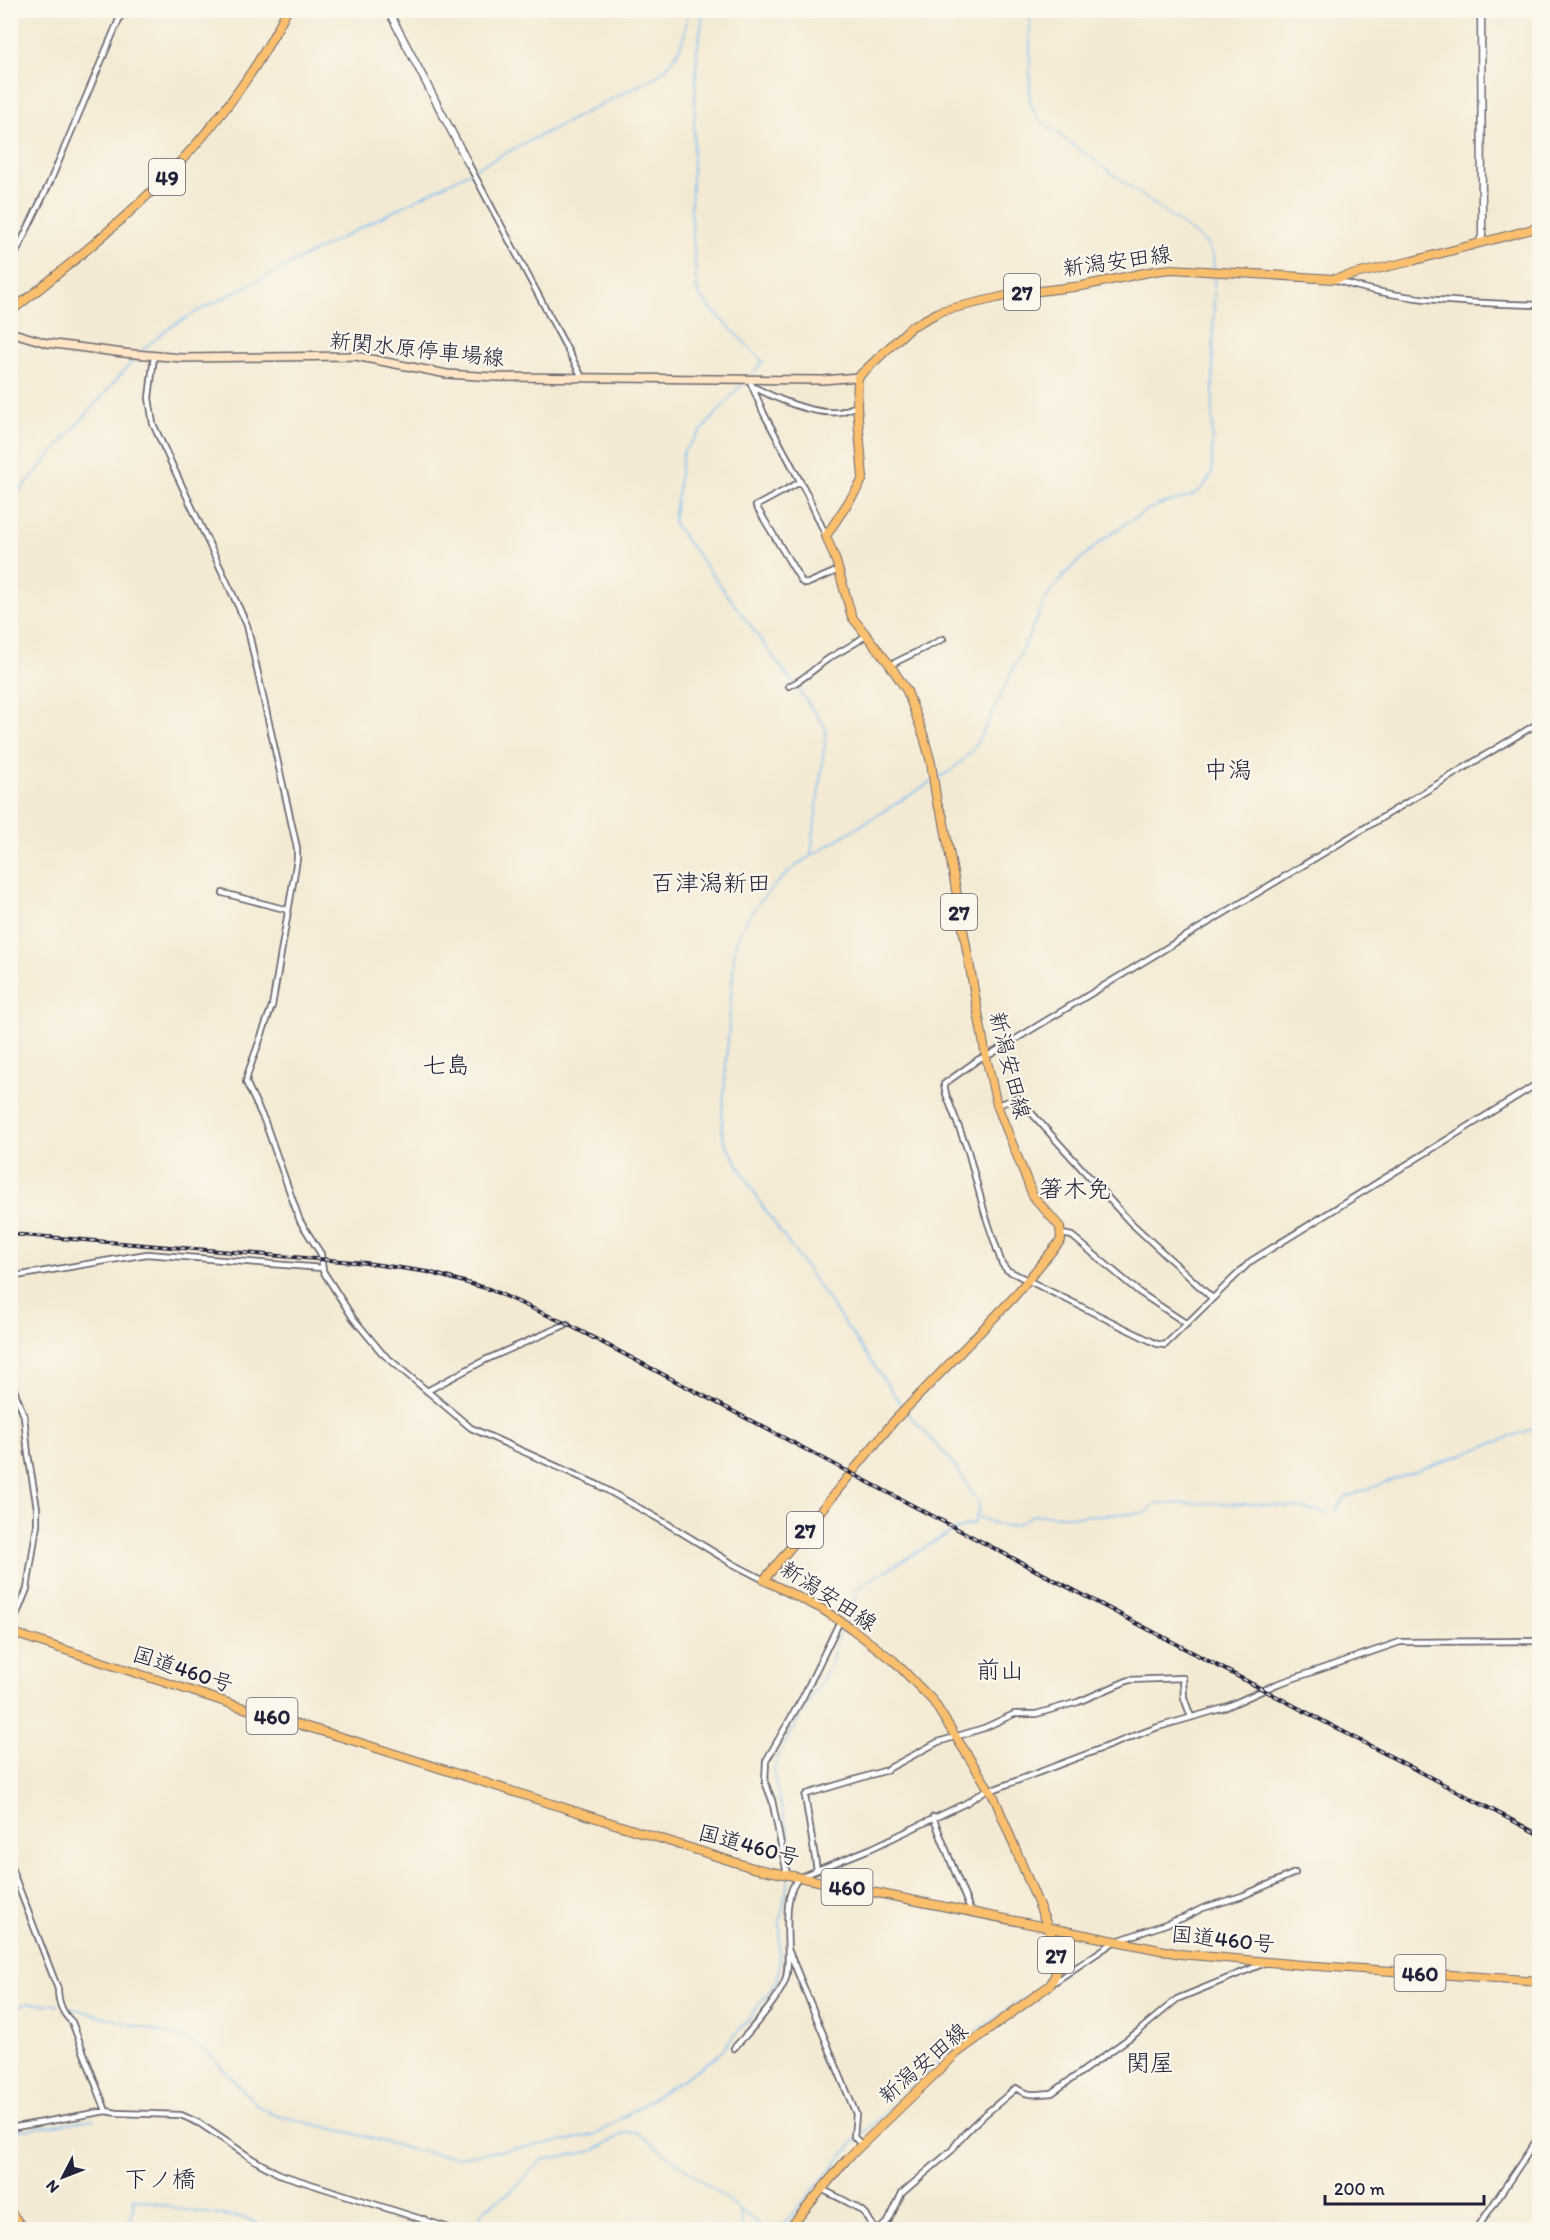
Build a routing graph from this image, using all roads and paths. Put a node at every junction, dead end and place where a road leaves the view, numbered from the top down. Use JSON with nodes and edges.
{"nodes":[{"id":1,"x":123,"y":10,"type":"edge"},
{"id":2,"x":287,"y":10,"type":"edge"},
{"id":3,"x":388,"y":10,"type":"edge"},
{"id":4,"x":1481,"y":10,"type":"edge"},
{"id":5,"x":468,"y":163,"type":"joint"},
{"id":6,"x":1539,"y":227,"type":"edge"},
{"id":7,"x":1479,"y":243,"type":"junction"},
{"id":8,"x":10,"y":266,"type":"edge"},
{"id":9,"x":1334,"y":279,"type":"junction"},
{"id":10,"x":1539,"y":305,"type":"edge"},
{"id":11,"x":10,"y":312,"type":"edge"},
{"id":12,"x":10,"y":332,"type":"edge"},
{"id":13,"x":150,"y":356,"type":"junction"},
{"id":14,"x":582,"y":377,"type":"junction"},
{"id":15,"x":858,"y":377,"type":"junction"},
{"id":16,"x":750,"y":383,"type":"junction"},
{"id":17,"x":857,"y":406,"type":"junction"},
{"id":18,"x":800,"y":482,"type":"junction"},
{"id":19,"x":826,"y":536,"type":"junction"},
{"id":20,"x":839,"y":570,"type":"junction"},
{"id":21,"x":866,"y":635,"type":"junction"},
{"id":22,"x":943,"y":639,"type":"dead end"},
{"id":23,"x":890,"y":665,"type":"junction"},
{"id":24,"x":792,"y":685,"type":"dead end"},
{"id":25,"x":1539,"y":722,"type":"edge"},
{"id":26,"x":223,"y":893,"type":"dead end"},
{"id":27,"x":288,"y":910,"type":"junction"},
{"id":28,"x":986,"y":1057,"type":"junction"},
{"id":29,"x":1539,"y":1082,"type":"edge"},
{"id":30,"x":997,"y":1105,"type":"junction"},
{"id":31,"x":1062,"y":1234,"type":"junction"},
{"id":32,"x":322,"y":1268,"type":"junction"},
{"id":33,"x":10,"y":1277,"type":"edge"},
{"id":34,"x":1027,"y":1280,"type":"junction"},
{"id":35,"x":1212,"y":1298,"type":"junction"},
{"id":36,"x":567,"y":1324,"type":"dead end"},
{"id":37,"x":1187,"y":1324,"type":"junction"},
{"id":38,"x":10,"y":1379,"type":"edge"},
{"id":39,"x":427,"y":1390,"type":"junction"},
{"id":40,"x":764,"y":1580,"type":"junction"},
{"id":41,"x":840,"y":1621,"type":"junction"},
{"id":42,"x":10,"y":1632,"type":"edge"},
{"id":43,"x":1539,"y":1641,"type":"edge"},
{"id":44,"x":1191,"y":1717,"type":"junction"},
{"id":45,"x":957,"y":1737,"type":"junction"},
{"id":46,"x":989,"y":1788,"type":"junction"},
{"id":47,"x":933,"y":1817,"type":"junction"},
{"id":48,"x":10,"y":1865,"type":"edge"},
{"id":49,"x":817,"y":1870,"type":"junction"},
{"id":50,"x":1295,"y":1873,"type":"dead end"},
{"id":51,"x":794,"y":1876,"type":"junction"},
{"id":52,"x":971,"y":1912,"type":"junction"},
{"id":53,"x":1047,"y":1926,"type":"junction"},
{"id":54,"x":1114,"y":1942,"type":"junction"},
{"id":55,"x":786,"y":1947,"type":"junction"},
{"id":56,"x":1266,"y":1962,"type":"junction"},
{"id":57,"x":1539,"y":1981,"type":"edge"},
{"id":58,"x":1050,"y":1985,"type":"junction"},
{"id":59,"x":734,"y":2048,"type":"dead end"},
{"id":60,"x":106,"y":2111,"type":"junction"},
{"id":61,"x":10,"y":2128,"type":"edge"},
{"id":62,"x":1539,"y":2135,"type":"edge"},
{"id":63,"x":861,"y":2144,"type":"junction"},
{"id":64,"x":821,"y":2189,"type":"junction"},
{"id":65,"x":10,"y":2211,"type":"edge"},
{"id":66,"x":424,"y":2219,"type":"junction"},
{"id":67,"x":446,"y":2227,"type":"dead end"},
{"id":68,"x":24,"y":2229,"type":"edge"},
{"id":69,"x":420,"y":2229,"type":"edge"},
{"id":70,"x":788,"y":2229,"type":"edge"},
{"id":71,"x":878,"y":2229,"type":"edge"},
{"id":72,"x":1476,"y":2229,"type":"edge"}],
"edges":[{"from":1,"to":8,"type":"street"},
{"from":2,"to":11,"type":"main road","number":"49"},
{"from":3,"to":5,"type":"street"},
{"from":4,"to":7,"type":"street"},
{"from":5,"to":14,"type":"street"},
{"from":6,"to":7,"type":"main road","name":"新潟安田線","number":"27"},
{"from":7,"to":9,"type":"main road","name":"新潟安田線","number":"27"},
{"from":9,"to":10,"type":"street"},
{"from":9,"to":15,"type":"main road","name":"新潟安田線","number":"27"},
{"from":12,"to":13,"type":"main road","name":"新関水原停車場線"},
{"from":13,"to":14,"type":"main road","name":"新関水原停車場線"},
{"from":13,"to":27,"type":"street"},
{"from":14,"to":16,"type":"main road","name":"新関水原停車場線"},
{"from":15,"to":16,"type":"main road","name":"新関水原停車場線"},
{"from":15,"to":17,"type":"main road"},
{"from":16,"to":17,"type":"street"},
{"from":16,"to":18,"type":"street"},
{"from":17,"to":19,"type":"main road"},
{"from":18,"to":19,"type":"street"},
{"from":18,"to":20,"type":"street"},
{"from":19,"to":20,"type":"main road","name":"新潟安田線","number":"27"},
{"from":20,"to":21,"type":"main road","name":"新潟安田線","number":"27"},
{"from":21,"to":23,"type":"main road","name":"新潟安田線","number":"27"},
{"from":21,"to":24,"type":"street"},
{"from":22,"to":23,"type":"street"},
{"from":23,"to":28,"type":"main road","name":"新潟安田線","number":"27"},
{"from":25,"to":28,"type":"street"},
{"from":26,"to":27,"type":"street"},
{"from":27,"to":32,"type":"street"},
{"from":28,"to":30,"type":"main road","name":"新潟安田線","number":"27"},
{"from":28,"to":34,"type":"street"},
{"from":29,"to":35,"type":"street"},
{"from":30,"to":31,"type":"main road","name":"新潟安田線","number":"27"},
{"from":30,"to":35,"type":"street"},
{"from":31,"to":34,"type":"main road","name":"新潟安田線","number":"27"},
{"from":31,"to":37,"type":"street"},
{"from":32,"to":33,"type":"street"},
{"from":32,"to":39,"type":"street"},
{"from":34,"to":37,"type":"street"},
{"from":34,"to":40,"type":"main road","name":"新潟安田線","number":"27"},
{"from":35,"to":37,"type":"street"},
{"from":36,"to":39,"type":"street"},
{"from":38,"to":42,"type":"street"},
{"from":39,"to":40,"type":"street"},
{"from":40,"to":41,"type":"main road","name":"新潟安田線","number":"27"},
{"from":41,"to":45,"type":"main road","name":"新潟安田線","number":"27"},
{"from":41,"to":51,"type":"street"},
{"from":42,"to":51,"type":"main road","name":"国道460号","number":"460"},
{"from":43,"to":44,"type":"street"},
{"from":44,"to":45,"type":"street"},
{"from":44,"to":46,"type":"street"},
{"from":45,"to":46,"type":"main road","name":"新潟安田線","number":"27"},
{"from":45,"to":49,"type":"street"},
{"from":46,"to":47,"type":"street"},
{"from":46,"to":53,"type":"main road","name":"新潟安田線","number":"27"},
{"from":47,"to":49,"type":"street"},
{"from":47,"to":52,"type":"street"},
{"from":48,"to":60,"type":"street"},
{"from":49,"to":51,"type":"street"},
{"from":50,"to":54,"type":"street"},
{"from":51,"to":52,"type":"main road","name":"国道460号","number":"460"},
{"from":51,"to":55,"type":"street"},
{"from":52,"to":53,"type":"main road","name":"国道460号","number":"460"},
{"from":53,"to":54,"type":"main road","name":"国道460号","number":"460"},
{"from":53,"to":58,"type":"main road","name":"新潟安田線","number":"27"},
{"from":54,"to":56,"type":"main road","name":"国道460号","number":"460"},
{"from":54,"to":58,"type":"street"},
{"from":55,"to":59,"type":"street"},
{"from":55,"to":63,"type":"street"},
{"from":56,"to":57,"type":"main road","name":"国道460号","number":"460"},
{"from":56,"to":71,"type":"street"},
{"from":58,"to":63,"type":"main road","name":"新潟安田線","number":"27"},
{"from":60,"to":61,"type":"street"},
{"from":60,"to":66,"type":"street"},
{"from":62,"to":72,"type":"street"},
{"from":63,"to":64,"type":"main road","name":"新潟安田線","number":"27"},
{"from":64,"to":70,"type":"main road","name":"新潟安田線","number":"27"},
{"from":64,"to":71,"type":"street"},
{"from":65,"to":68,"type":"main road"},
{"from":66,"to":67,"type":"street"},
{"from":66,"to":69,"type":"street"}]}
